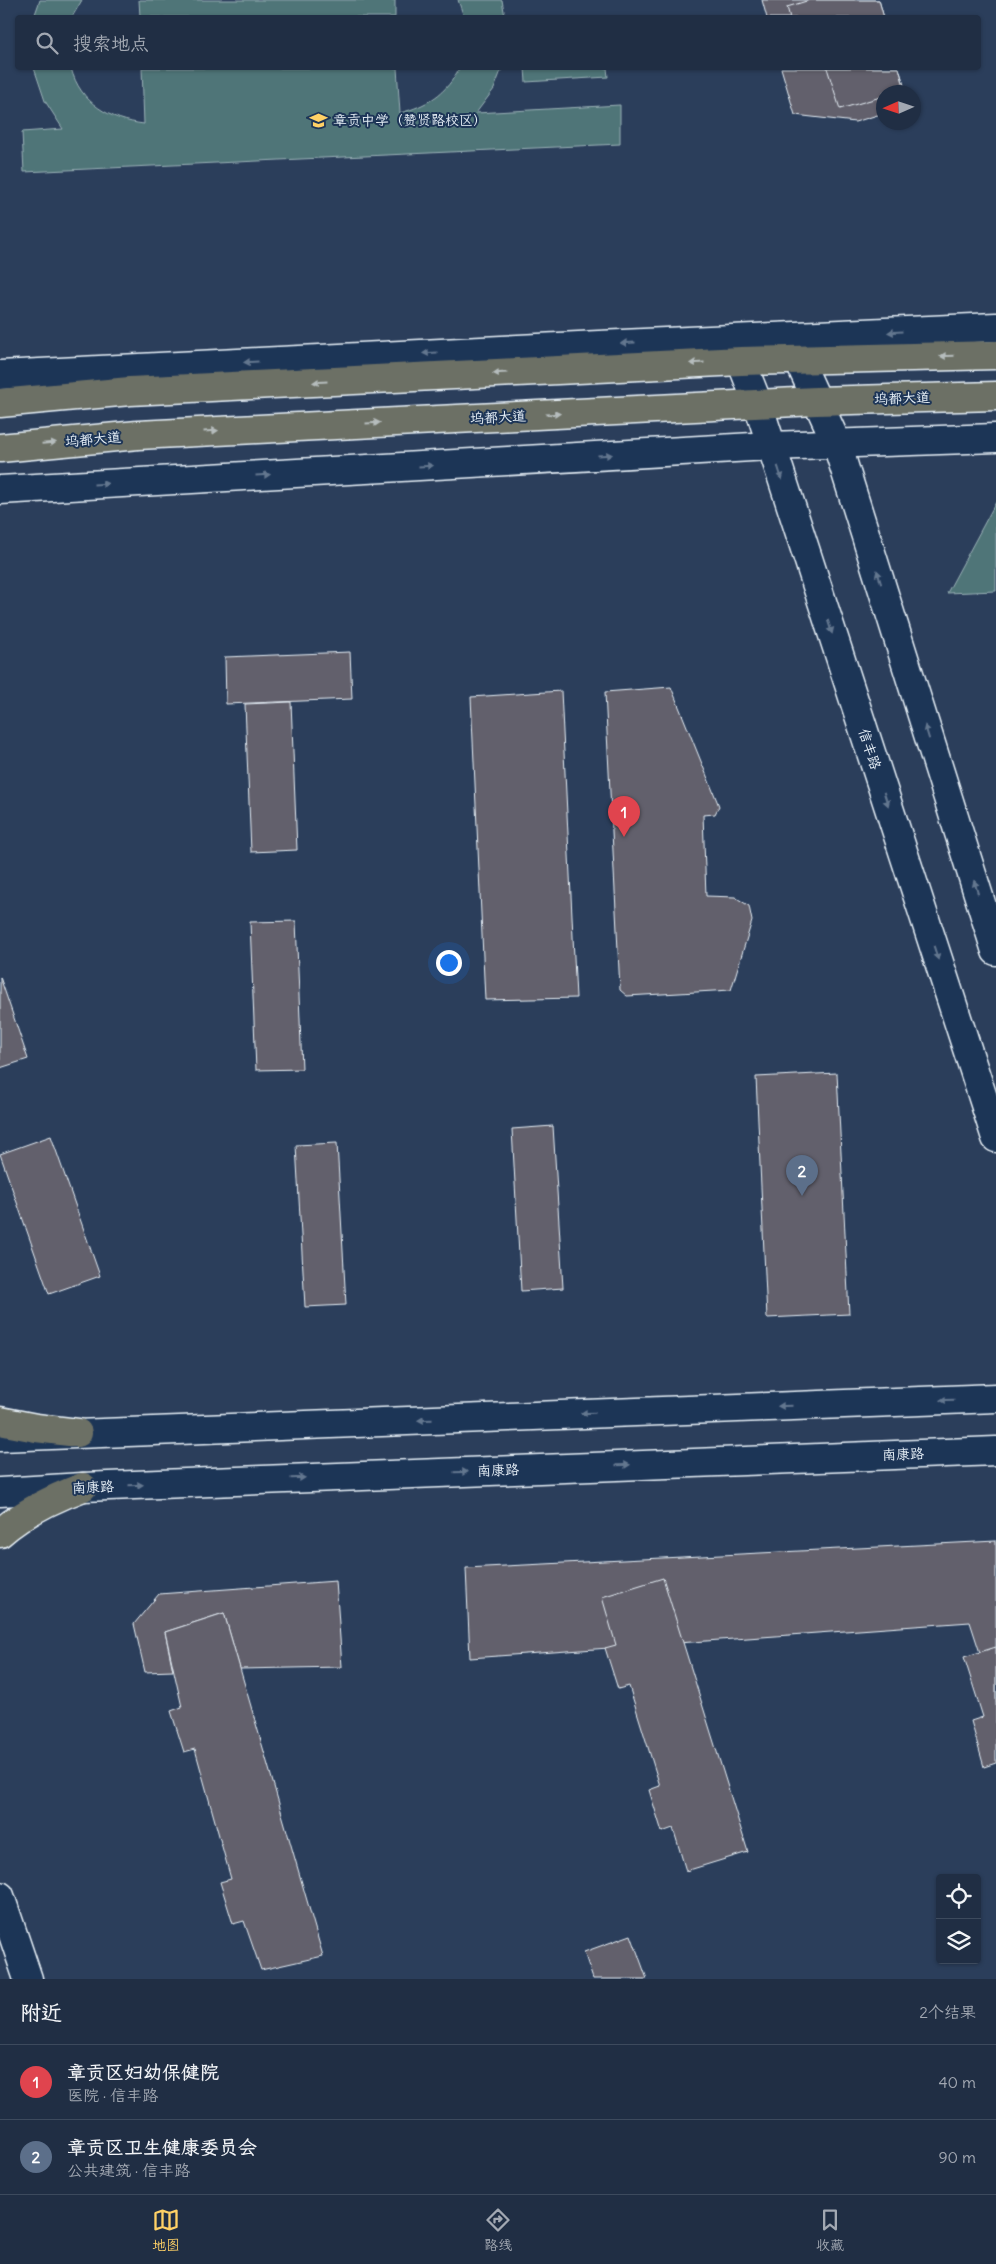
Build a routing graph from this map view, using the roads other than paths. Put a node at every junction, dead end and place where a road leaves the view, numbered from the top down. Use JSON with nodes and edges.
{"nodes":[{"id":1,"x":996,"y":327,"type":"edge"},
{"id":2,"x":996,"y":355,"type":"edge"},
{"id":3,"x":741,"y":361,"type":"junction"},
{"id":4,"x":799,"y":361,"type":"junction"},
{"id":5,"x":0,"y":375,"type":"edge"},
{"id":6,"x":996,"y":396,"type":"edge"},
{"id":7,"x":816,"y":401,"type":"junction"},
{"id":8,"x":0,"y":402,"type":"edge"},
{"id":9,"x":758,"y":404,"type":"junction"},
{"id":10,"x":996,"y":438,"type":"edge"},
{"id":11,"x":837,"y":444,"type":"junction"},
{"id":12,"x":771,"y":446,"type":"junction"},
{"id":13,"x":0,"y":448,"type":"edge"},
{"id":14,"x":0,"y":490,"type":"edge"},
{"id":15,"x":996,"y":951,"type":"edge"},
{"id":16,"x":996,"y":1138,"type":"edge"},
{"id":17,"x":996,"y":1398,"type":"edge"},
{"id":18,"x":0,"y":1421,"type":"edge"},
{"id":19,"x":78,"y":1433,"type":"junction"},
{"id":20,"x":0,"y":1437,"type":"edge"},
{"id":21,"x":996,"y":1451,"type":"edge"},
{"id":22,"x":83,"y":1487,"type":"junction"},
{"id":23,"x":0,"y":1492,"type":"edge"},
{"id":24,"x":0,"y":1533,"type":"edge"},
{"id":25,"x":0,"y":1896,"type":"edge"},
{"id":26,"x":28,"y":1979,"type":"edge"}],
"edges":[{"from":1,"to":5,"type":"main road","one_way":true},
{"from":2,"to":4,"type":"main road","one_way":true},
{"from":3,"to":4,"type":"main road"},
{"from":3,"to":8,"type":"main road","one_way":true},
{"from":3,"to":9,"type":"main road","name":"信丰路"},
{"from":4,"to":7,"type":"main road"},
{"from":6,"to":7,"type":"main road","name":"坞都大道"},
{"from":7,"to":9,"type":"main road","name":"坞都大道"},
{"from":7,"to":11,"type":"main road"},
{"from":9,"to":12,"type":"main road","name":"信丰路"},
{"from":13,"to":9,"type":"main road","name":"坞都大道","one_way":true},
{"from":10,"to":11,"type":"main road"},
{"from":11,"to":12,"type":"main road"},
{"from":15,"to":11,"type":"main road","one_way":true},
{"from":14,"to":12,"type":"main road","one_way":true},
{"from":12,"to":16,"type":"main road","name":"信丰路","one_way":true},
{"from":17,"to":19,"type":"main road","one_way":true},
{"from":18,"to":19,"type":"main road"},
{"from":19,"to":20,"type":"main road"},
{"from":22,"to":21,"type":"main road","name":"南康路","one_way":true},
{"from":22,"to":23,"type":"main road","name":"南康路"},
{"from":22,"to":24,"type":"main road"},
{"from":25,"to":26,"type":"main road"}]}
